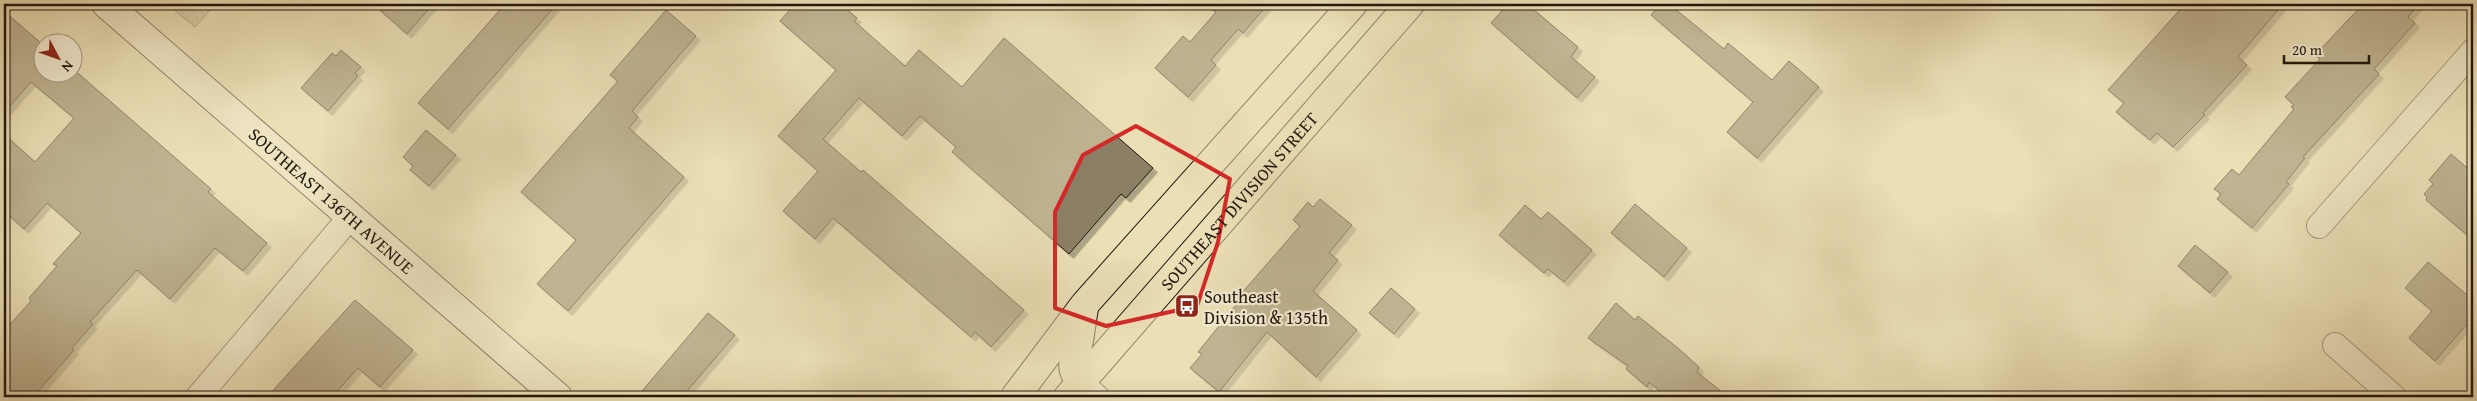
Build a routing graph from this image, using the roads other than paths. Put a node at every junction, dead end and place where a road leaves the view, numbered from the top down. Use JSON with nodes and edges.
{"nodes":[{"id":1,"x":106,"y":4,"type":"edge"},
{"id":2,"x":1353,"y":4,"type":"edge"},
{"id":3,"x":1410,"y":4,"type":"edge"},
{"id":4,"x":2473,"y":51,"type":"edge"},
{"id":5,"x":351,"y":216,"type":"junction"},
{"id":6,"x":2319,"y":226,"type":"dead end"},
{"id":7,"x":1085,"y":304,"type":"junction"},
{"id":8,"x":2335,"y":345,"type":"dead end"},
{"id":9,"x":1082,"y":392,"type":"edge"},
{"id":10,"x":198,"y":397,"type":"edge"},
{"id":11,"x":558,"y":397,"type":"edge"},
{"id":12,"x":1015,"y":397,"type":"edge"},
{"id":13,"x":2394,"y":397,"type":"edge"}],
"edges":[{"from":1,"to":5,"type":"street","name":"SOUTHEAST 136TH AVENUE"},
{"from":2,"to":7,"type":"main road"},
{"from":3,"to":9,"type":"main road","name":"SOUTHEAST DIVISION STREET"},
{"from":4,"to":6,"type":"street"},
{"from":5,"to":10,"type":"street"},
{"from":5,"to":11,"type":"street","name":"SOUTHEAST 136TH AVENUE"},
{"from":7,"to":9,"type":"main road"},
{"from":7,"to":12,"type":"main road"},
{"from":8,"to":13,"type":"street"}]}
